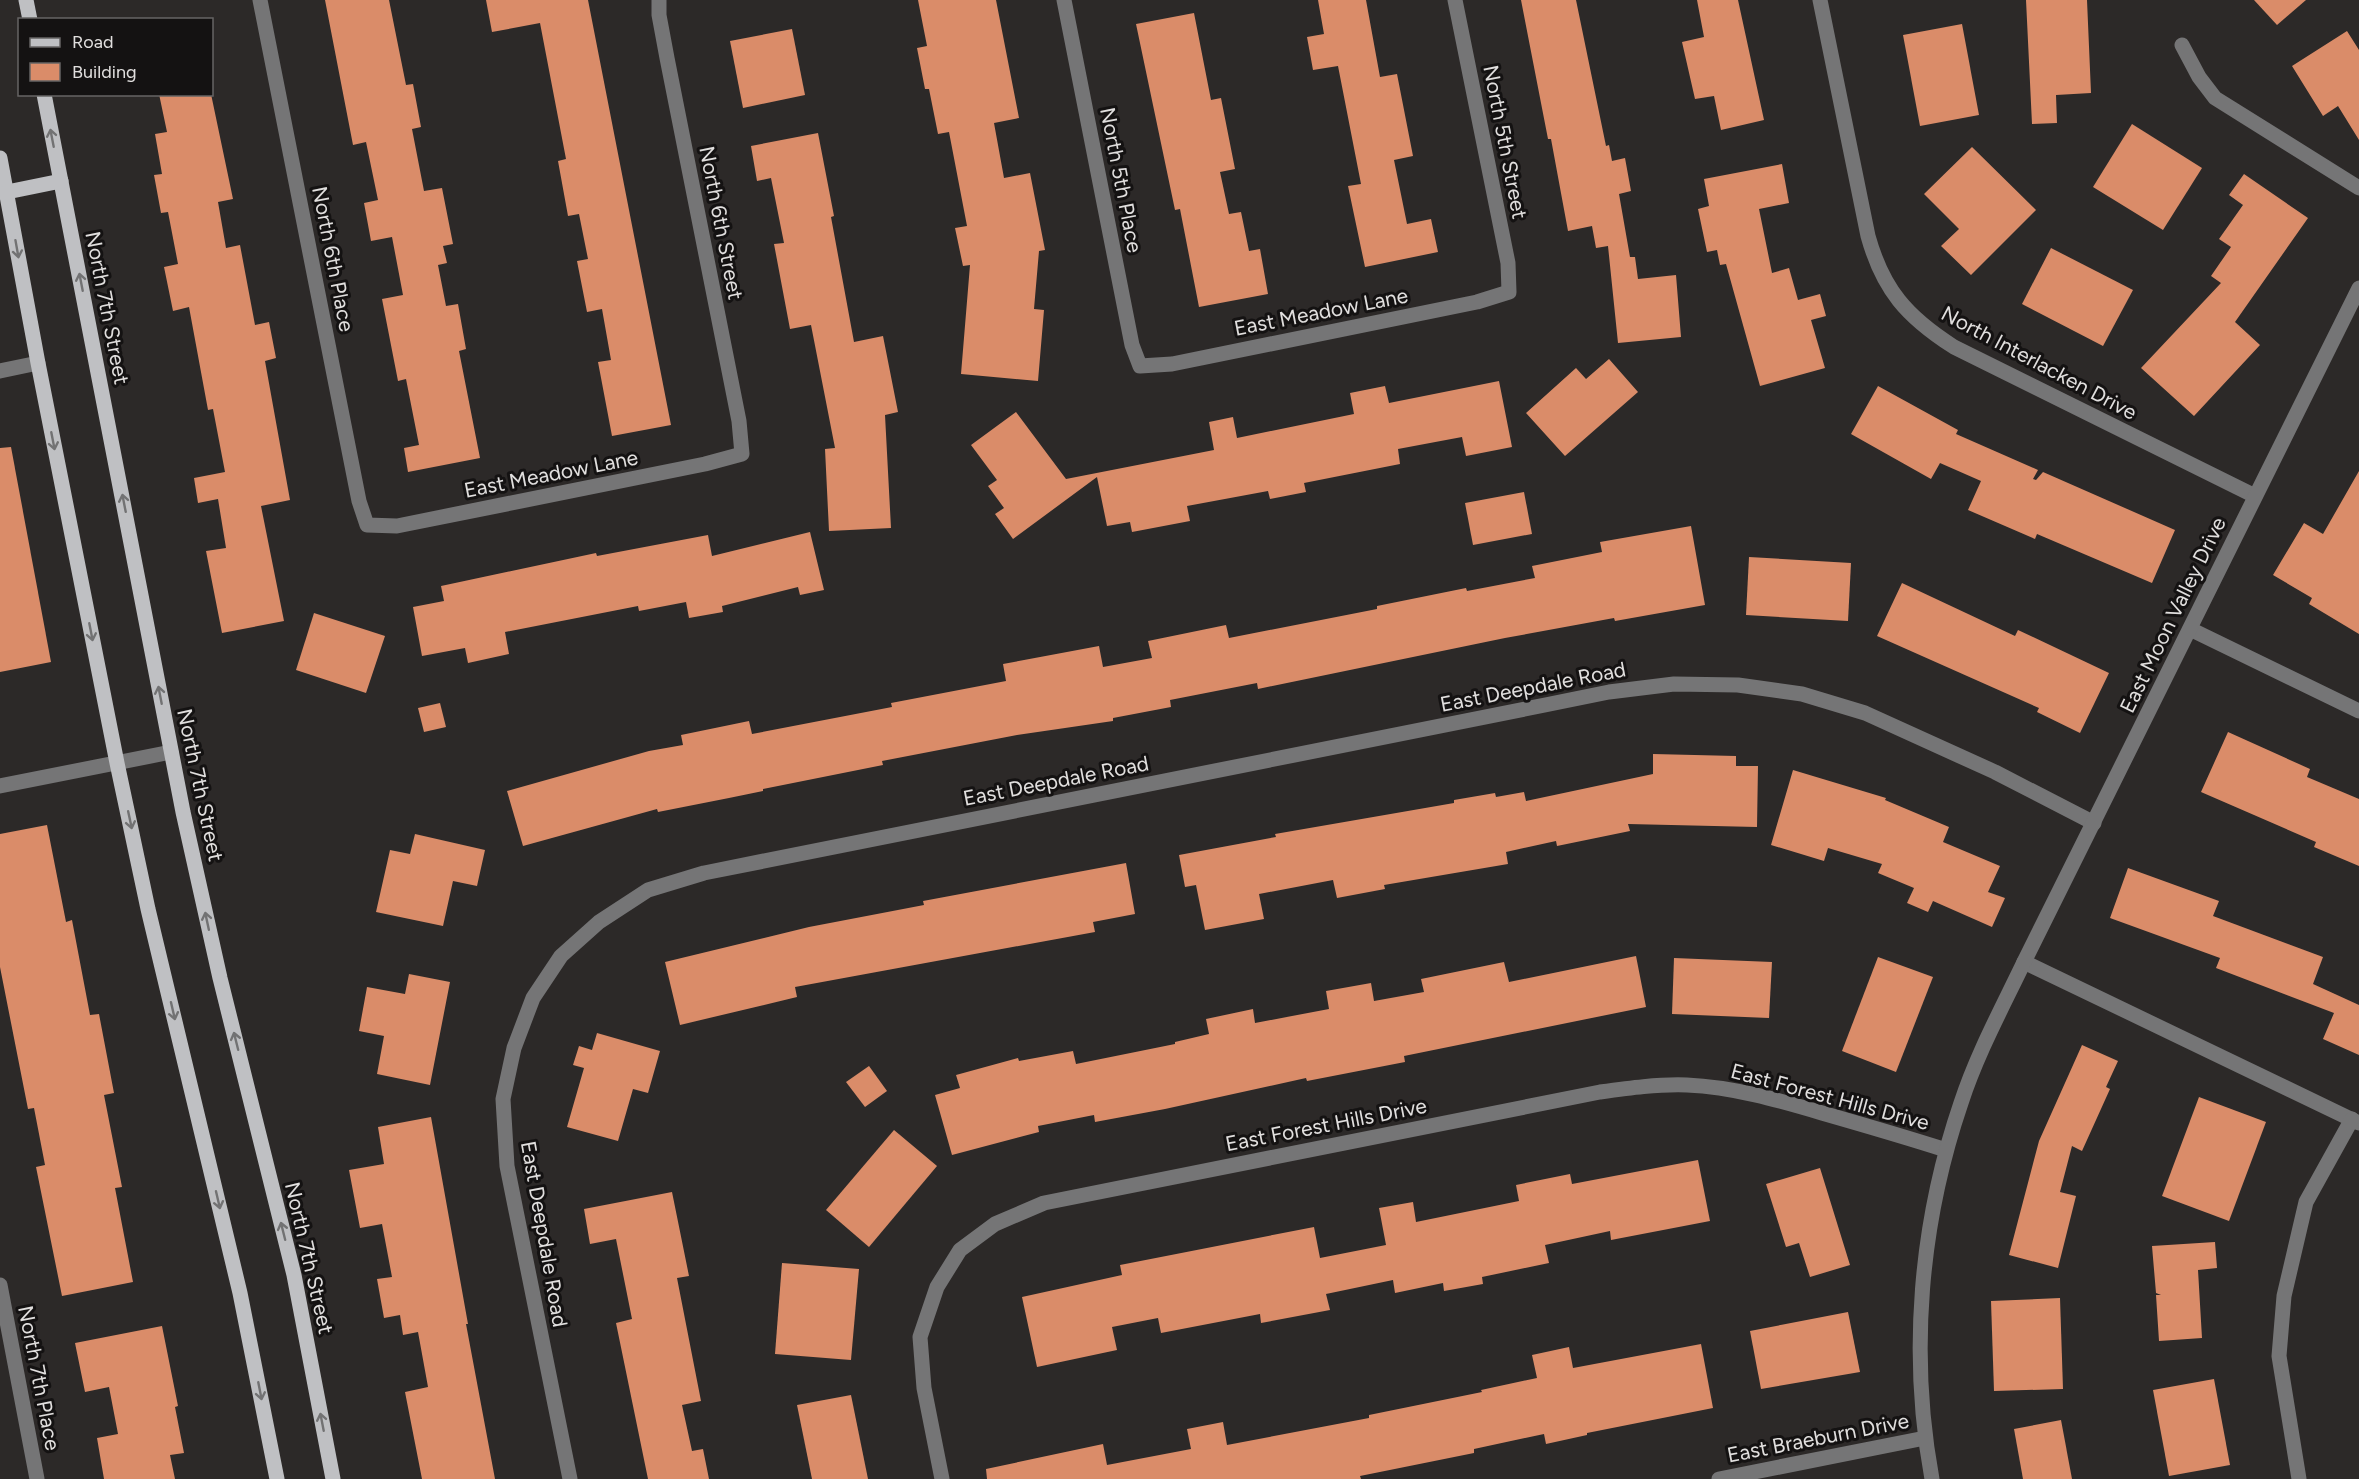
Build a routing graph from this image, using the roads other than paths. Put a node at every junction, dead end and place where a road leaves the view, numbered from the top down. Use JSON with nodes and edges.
{"nodes":[{"id":1,"x":26,"y":0,"type":"edge"},
{"id":2,"x":260,"y":0,"type":"edge"},
{"id":3,"x":659,"y":0,"type":"edge"},
{"id":4,"x":1064,"y":0,"type":"edge"},
{"id":5,"x":1455,"y":0,"type":"edge"},
{"id":6,"x":1821,"y":0,"type":"edge"},
{"id":7,"x":30,"y":18,"type":"edge"},
{"id":8,"x":2182,"y":45,"type":"dead end"},
{"id":9,"x":44,"y":96,"type":"edge"},
{"id":10,"x":0,"y":158,"type":"edge"},
{"id":11,"x":61,"y":181,"type":"junction"},
{"id":12,"x":2359,"y":188,"type":"edge"},
{"id":13,"x":7,"y":192,"type":"junction"},
{"id":14,"x":2359,"y":288,"type":"edge"},
{"id":15,"x":1509,"y":292,"type":"joint"},
{"id":16,"x":38,"y":363,"type":"junction"},
{"id":17,"x":1140,"y":366,"type":"joint"},
{"id":18,"x":0,"y":371,"type":"edge"},
{"id":19,"x":742,"y":454,"type":"joint"},
{"id":20,"x":2255,"y":496,"type":"junction"},
{"id":21,"x":367,"y":525,"type":"joint"},
{"id":22,"x":2190,"y":629,"type":"junction"},
{"id":23,"x":2359,"y":711,"type":"edge"},
{"id":24,"x":171,"y":752,"type":"junction"},
{"id":25,"x":117,"y":763,"type":"junction"},
{"id":26,"x":0,"y":786,"type":"edge"},
{"id":27,"x":2094,"y":823,"type":"junction"},
{"id":28,"x":2024,"y":962,"type":"junction"},
{"id":29,"x":2356,"y":1121,"type":"edge"},
{"id":30,"x":1946,"y":1150,"type":"junction"},
{"id":31,"x":0,"y":1285,"type":"edge"},
{"id":32,"x":2,"y":1305,"type":"edge"},
{"id":33,"x":1925,"y":1438,"type":"junction"},
{"id":34,"x":37,"y":1479,"type":"edge"},
{"id":35,"x":277,"y":1479,"type":"edge"},
{"id":36,"x":333,"y":1479,"type":"edge"},
{"id":37,"x":570,"y":1479,"type":"edge"},
{"id":38,"x":942,"y":1479,"type":"edge"},
{"id":39,"x":1719,"y":1479,"type":"edge"},
{"id":40,"x":1932,"y":1479,"type":"edge"},
{"id":41,"x":2299,"y":1479,"type":"edge"}],
"edges":[{"from":1,"to":7,"type":"main road"},
{"from":2,"to":21,"type":"street","name":"North 6th Place"},
{"from":3,"to":19,"type":"street","name":"North 6th Street"},
{"from":4,"to":17,"type":"street","name":"North 5th Place"},
{"from":5,"to":15,"type":"street","name":"North 5th Street"},
{"from":6,"to":20,"type":"street","name":"North Interlacken Drive"},
{"from":8,"to":12,"type":"street"},
{"from":11,"to":9,"type":"main road","name":"North 7th Street","one_way":true},
{"from":10,"to":13,"type":"main road"},
{"from":11,"to":13,"type":"main road"},
{"from":24,"to":11,"type":"main road","name":"North 7th Street","one_way":true},
{"from":13,"to":16,"type":"main road","one_way":true},
{"from":14,"to":20,"type":"street","name":"East Moon Valley Drive"},
{"from":15,"to":17,"type":"street","name":"East Meadow Lane"},
{"from":16,"to":18,"type":"street"},
{"from":16,"to":25,"type":"main road","one_way":true},
{"from":19,"to":21,"type":"street","name":"East Meadow Lane"},
{"from":20,"to":22,"type":"street","name":"East Moon Valley Drive"},
{"from":22,"to":23,"type":"street"},
{"from":22,"to":27,"type":"street","name":"East Moon Valley Drive"},
{"from":24,"to":25,"type":"street"},
{"from":36,"to":24,"type":"main road","name":"North 7th Street","one_way":true},
{"from":25,"to":26,"type":"street"},
{"from":25,"to":35,"type":"main road","one_way":true},
{"from":27,"to":28,"type":"street","name":"East Moon Valley Drive"},
{"from":27,"to":37,"type":"street","name":"East Deepdale Road"},
{"from":28,"to":29,"type":"street"},
{"from":28,"to":30,"type":"street","name":"East Moon Valley Drive"},
{"from":29,"to":41,"type":"street"},
{"from":30,"to":33,"type":"street","name":"East Moon Valley Drive"},
{"from":30,"to":38,"type":"street","name":"East Forest Hills Drive"},
{"from":31,"to":32,"type":"street","name":"North 7th Place"},
{"from":32,"to":34,"type":"street","name":"North 7th Place"},
{"from":33,"to":39,"type":"street","name":"East Braeburn Drive"},
{"from":33,"to":40,"type":"street","name":"East Moon Valley Drive"}]}
